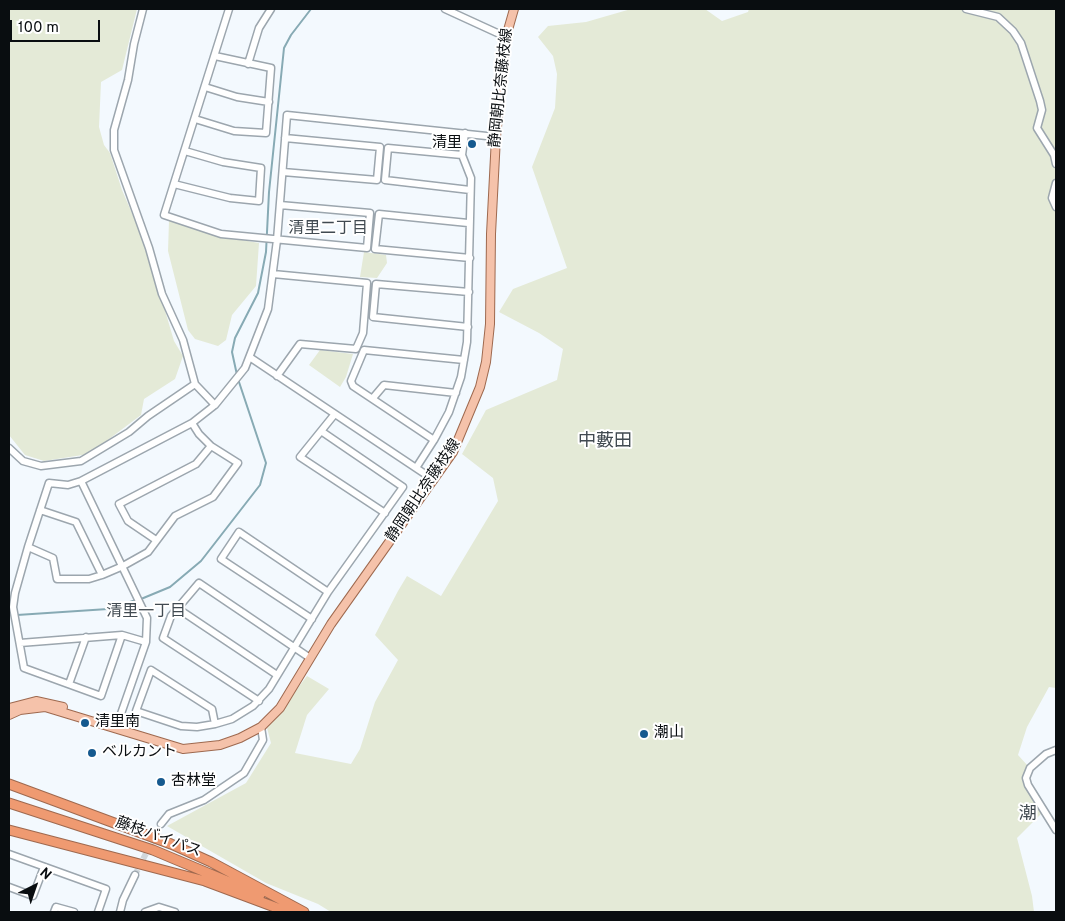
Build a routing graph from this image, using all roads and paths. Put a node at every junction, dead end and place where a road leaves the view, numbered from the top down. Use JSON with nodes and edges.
{"nodes":[{"id":1,"x":143,"y":9,"type":"edge"},
{"id":2,"x":229,"y":9,"type":"edge"},
{"id":3,"x":271,"y":9,"type":"edge"},
{"id":4,"x":445,"y":9,"type":"edge"},
{"id":5,"x":514,"y":9,"type":"edge"},
{"id":6,"x":966,"y":9,"type":"edge"},
{"id":7,"x":506,"y":37,"type":"junction"},
{"id":8,"x":215,"y":56,"type":"junction"},
{"id":9,"x":248,"y":64,"type":"junction"},
{"id":10,"x":205,"y":87,"type":"junction"},
{"id":11,"x":269,"y":102,"type":"junction"},
{"id":12,"x":195,"y":119,"type":"junction"},
{"id":13,"x":466,"y":133,"type":"junction"},
{"id":14,"x":496,"y":137,"type":"junction"},
{"id":15,"x":286,"y":138,"type":"junction"},
{"id":16,"x":186,"y":151,"type":"junction"},
{"id":17,"x":462,"y":154,"type":"junction"},
{"id":18,"x":1056,"y":164,"type":"edge"},
{"id":19,"x":283,"y":172,"type":"junction"},
{"id":20,"x":1056,"y":183,"type":"edge"},
{"id":21,"x":174,"y":184,"type":"junction"},
{"id":22,"x":470,"y":190,"type":"junction"},
{"id":23,"x":280,"y":205,"type":"junction"},
{"id":24,"x":1056,"y":206,"type":"edge"},
{"id":25,"x":468,"y":223,"type":"junction"},
{"id":26,"x":277,"y":240,"type":"junction"},
{"id":27,"x":470,"y":258,"type":"junction"},
{"id":28,"x":273,"y":274,"type":"junction"},
{"id":29,"x":469,"y":292,"type":"junction"},
{"id":30,"x":468,"y":327,"type":"junction"},
{"id":31,"x":251,"y":358,"type":"junction"},
{"id":32,"x":464,"y":360,"type":"junction"},
{"id":33,"x":277,"y":376,"type":"junction"},
{"id":34,"x":195,"y":384,"type":"junction"},
{"id":35,"x":456,"y":393,"type":"junction"},
{"id":36,"x":373,"y":398,"type":"junction"},
{"id":37,"x":215,"y":404,"type":"junction"},
{"id":38,"x":334,"y":415,"type":"junction"},
{"id":39,"x":192,"y":423,"type":"junction"},
{"id":40,"x":320,"y":431,"type":"junction"},
{"id":41,"x":434,"y":440,"type":"junction"},
{"id":42,"x":211,"y":446,"type":"junction"},
{"id":43,"x":9,"y":448,"type":"edge"},
{"id":44,"x":416,"y":468,"type":"junction"},
{"id":45,"x":434,"y":480,"type":"junction"},
{"id":46,"x":81,"y":481,"type":"junction"},
{"id":47,"x":40,"y":510,"type":"junction"},
{"id":48,"x":385,"y":513,"type":"junction"},
{"id":49,"x":156,"y":540,"type":"junction"},
{"id":50,"x":28,"y":547,"type":"junction"},
{"id":51,"x":124,"y":566,"type":"junction"},
{"id":52,"x":102,"y":575,"type":"junction"},
{"id":53,"x":328,"y":592,"type":"junction"},
{"id":54,"x":11,"y":608,"type":"edge"},
{"id":55,"x":177,"y":608,"type":"junction"},
{"id":56,"x":312,"y":618,"type":"junction"},
{"id":57,"x":122,"y":635,"type":"junction"},
{"id":58,"x":86,"y":637,"type":"junction"},
{"id":59,"x":146,"y":642,"type":"junction"},
{"id":60,"x":20,"y":643,"type":"junction"},
{"id":61,"x":294,"y":647,"type":"junction"},
{"id":62,"x":310,"y":658,"type":"junction"},
{"id":63,"x":277,"y":675,"type":"junction"},
{"id":64,"x":69,"y":684,"type":"junction"},
{"id":65,"x":259,"y":701,"type":"junction"},
{"id":66,"x":9,"y":708,"type":"edge"},
{"id":67,"x":9,"y":715,"type":"edge"},
{"id":68,"x":215,"y":724,"type":"junction"},
{"id":69,"x":261,"y":727,"type":"junction"},
{"id":70,"x":116,"y":728,"type":"junction"},
{"id":71,"x":1056,"y":750,"type":"edge"},
{"id":72,"x":9,"y":784,"type":"edge"},
{"id":73,"x":9,"y":803,"type":"edge"},
{"id":74,"x":161,"y":824,"type":"tunnel mouth"},
{"id":75,"x":9,"y":830,"type":"edge"},
{"id":76,"x":1056,"y":830,"type":"edge"},
{"id":77,"x":9,"y":854,"type":"edge"},
{"id":78,"x":44,"y":867,"type":"junction"},
{"id":79,"x":135,"y":875,"type":"tunnel mouth"},
{"id":80,"x":9,"y":887,"type":"edge"},
{"id":81,"x":54,"y":912,"type":"edge"},
{"id":82,"x":74,"y":912,"type":"edge"},
{"id":83,"x":98,"y":912,"type":"edge"},
{"id":84,"x":120,"y":912,"type":"edge"},
{"id":85,"x":146,"y":912,"type":"edge"},
{"id":86,"x":174,"y":912,"type":"edge"},
{"id":87,"x":288,"y":912,"type":"edge"},
{"id":88,"x":293,"y":912,"type":"edge"},
{"id":89,"x":304,"y":912,"type":"edge"}],
"edges":[{"from":1,"to":34,"type":"street"},
{"from":2,"to":8,"type":"street"},
{"from":3,"to":9,"type":"street"},
{"from":4,"to":7,"type":"street"},
{"from":5,"to":7,"type":"main road","name":"静岡朝比奈藤枝線"},
{"from":6,"to":18,"type":"street"},
{"from":7,"to":14,"type":"main road","name":"静岡朝比奈藤枝線"},
{"from":8,"to":9,"type":"street"},
{"from":8,"to":10,"type":"street"},
{"from":9,"to":11,"type":"street"},
{"from":10,"to":11,"type":"street"},
{"from":10,"to":12,"type":"street"},
{"from":11,"to":12,"type":"street"},
{"from":12,"to":16,"type":"street"},
{"from":13,"to":14,"type":"street"},
{"from":13,"to":15,"type":"street"},
{"from":13,"to":17,"type":"street"},
{"from":14,"to":45,"type":"main road","name":"静岡朝比奈藤枝線"},
{"from":15,"to":19,"type":"street"},
{"from":15,"to":19,"type":"street"},
{"from":16,"to":21,"type":"street"},
{"from":16,"to":21,"type":"street"},
{"from":17,"to":22,"type":"street"},
{"from":17,"to":22,"type":"street"},
{"from":19,"to":23,"type":"street"},
{"from":20,"to":24,"type":"street"},
{"from":21,"to":26,"type":"street"},
{"from":22,"to":25,"type":"street"},
{"from":23,"to":26,"type":"street"},
{"from":23,"to":26,"type":"street"},
{"from":25,"to":27,"type":"street"},
{"from":25,"to":27,"type":"street"},
{"from":26,"to":28,"type":"street"},
{"from":27,"to":29,"type":"street"},
{"from":28,"to":31,"type":"street"},
{"from":28,"to":33,"type":"street"},
{"from":29,"to":30,"type":"street"},
{"from":29,"to":30,"type":"street"},
{"from":30,"to":32,"type":"street"},
{"from":31,"to":33,"type":"street"},
{"from":31,"to":37,"type":"street"},
{"from":32,"to":35,"type":"street"},
{"from":32,"to":36,"type":"street"},
{"from":33,"to":38,"type":"street"},
{"from":34,"to":37,"type":"street"},
{"from":34,"to":43,"type":"street"},
{"from":35,"to":36,"type":"street"},
{"from":35,"to":41,"type":"street"},
{"from":36,"to":41,"type":"street"},
{"from":37,"to":39,"type":"street"},
{"from":38,"to":40,"type":"street"},
{"from":38,"to":44,"type":"street"},
{"from":39,"to":42,"type":"street"},
{"from":39,"to":46,"type":"street"},
{"from":40,"to":48,"type":"street"},
{"from":40,"to":48,"type":"street"},
{"from":41,"to":44,"type":"street"},
{"from":42,"to":49,"type":"street"},
{"from":42,"to":49,"type":"street"},
{"from":44,"to":45,"type":"street"},
{"from":45,"to":62,"type":"main road","name":"静岡朝比奈藤枝線"},
{"from":46,"to":47,"type":"street"},
{"from":46,"to":51,"type":"street"},
{"from":47,"to":50,"type":"street"},
{"from":47,"to":52,"type":"street"},
{"from":48,"to":53,"type":"street"},
{"from":49,"to":51,"type":"street"},
{"from":50,"to":52,"type":"street"},
{"from":50,"to":54,"type":"street"},
{"from":51,"to":52,"type":"street"},
{"from":51,"to":59,"type":"street"},
{"from":53,"to":56,"type":"street"},
{"from":53,"to":56,"type":"street"},
{"from":54,"to":60,"type":"street"},
{"from":55,"to":61,"type":"street"},
{"from":55,"to":63,"type":"street"},
{"from":55,"to":65,"type":"street"},
{"from":56,"to":61,"type":"street"},
{"from":57,"to":58,"type":"street"},
{"from":57,"to":59,"type":"street"},
{"from":57,"to":64,"type":"street"},
{"from":58,"to":60,"type":"street"},
{"from":58,"to":64,"type":"street"},
{"from":59,"to":70,"type":"street"},
{"from":60,"to":64,"type":"street"},
{"from":61,"to":62,"type":"street"},
{"from":61,"to":63,"type":"street"},
{"from":62,"to":69,"type":"main road","name":"静岡朝比奈藤枝線"},
{"from":63,"to":65,"type":"street"},
{"from":65,"to":68,"type":"street"},
{"from":66,"to":70,"type":"main road","name":"静岡朝比奈藤枝線"},
{"from":67,"to":70,"type":"main road","name":"静岡朝比奈藤枝線"},
{"from":68,"to":68,"type":"street"},
{"from":69,"to":70,"type":"main road","name":"静岡朝比奈藤枝線"},
{"from":69,"to":74,"type":"street"},
{"from":71,"to":76,"type":"street"},
{"from":72,"to":89,"type":"highway"},
{"from":73,"to":88,"type":"highway","name":"藤枝バイパス"},
{"from":75,"to":87,"type":"highway"},
{"from":77,"to":78,"type":"street"},
{"from":78,"to":80,"type":"street"},
{"from":78,"to":83,"type":"street"},
{"from":79,"to":84,"type":"street"},
{"from":81,"to":82,"type":"street"},
{"from":85,"to":86,"type":"street"}]}
